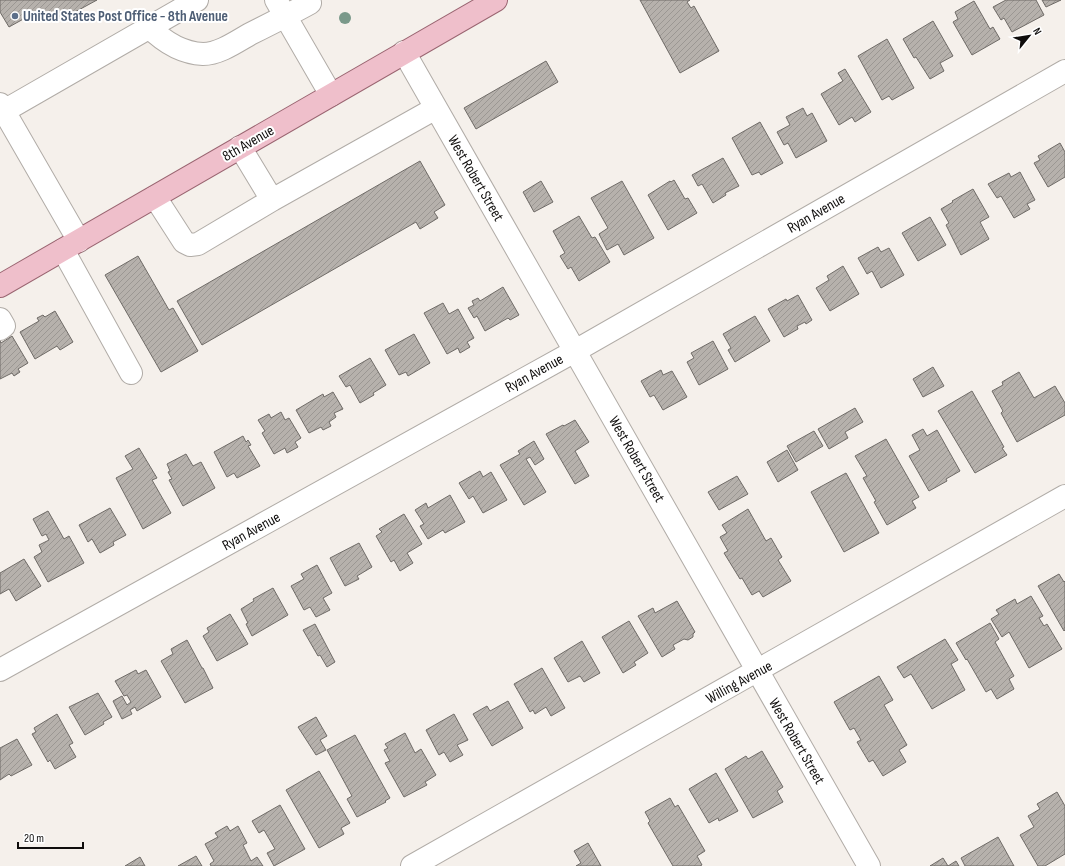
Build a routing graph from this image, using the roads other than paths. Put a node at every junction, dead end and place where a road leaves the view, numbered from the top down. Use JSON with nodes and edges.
{"nodes":[{"id":1,"x":197,"y":0,"type":"edge"},
{"id":2,"x":496,"y":0,"type":"edge"},
{"id":3,"x":311,"y":1,"type":"edge"},
{"id":4,"x":281,"y":8,"type":"edge"},
{"id":5,"x":149,"y":27,"type":"junction"},
{"id":6,"x":404,"y":52,"type":"junction"},
{"id":7,"x":1065,"y":71,"type":"edge"},
{"id":8,"x":331,"y":95,"type":"junction"},
{"id":9,"x":2,"y":108,"type":"edge"},
{"id":10,"x":436,"y":108,"type":"junction"},
{"id":11,"x":240,"y":147,"type":"junction"},
{"id":12,"x":155,"y":197,"type":"junction"},
{"id":13,"x":272,"y":200,"type":"junction"},
{"id":14,"x":71,"y":245,"type":"junction"},
{"id":15,"x":0,"y":286,"type":"edge"},
{"id":16,"x":0,"y":319,"type":"edge"},
{"id":17,"x":0,"y":329,"type":"edge"},
{"id":18,"x":575,"y":351,"type":"junction"},
{"id":19,"x":131,"y":373,"type":"dead end"},
{"id":20,"x":1065,"y":496,"type":"edge"},
{"id":21,"x":0,"y":670,"type":"edge"},
{"id":22,"x":758,"y":671,"type":"junction"},
{"id":23,"x":412,"y":866,"type":"edge"},
{"id":24,"x":869,"y":866,"type":"edge"}],
"edges":[{"from":1,"to":5,"type":"street"},
{"from":2,"to":6,"type":"main road","name":"8th Avenue"},
{"from":3,"to":4,"type":"street"},
{"from":4,"to":5,"type":"street"},
{"from":4,"to":8,"type":"street"},
{"from":5,"to":9,"type":"street"},
{"from":6,"to":8,"type":"main road","name":"8th Avenue"},
{"from":6,"to":10,"type":"street","name":"West Robert Street"},
{"from":7,"to":18,"type":"street","name":"Ryan Avenue"},
{"from":8,"to":11,"type":"main road","name":"8th Avenue"},
{"from":9,"to":14,"type":"street"},
{"from":10,"to":13,"type":"street"},
{"from":10,"to":18,"type":"street","name":"West Robert Street"},
{"from":11,"to":12,"type":"main road","name":"8th Avenue"},
{"from":11,"to":13,"type":"street"},
{"from":12,"to":13,"type":"street"},
{"from":12,"to":14,"type":"main road","name":"8th Avenue"},
{"from":14,"to":15,"type":"main road","name":"8th Avenue"},
{"from":14,"to":19,"type":"street"},
{"from":16,"to":17,"type":"street"},
{"from":18,"to":21,"type":"street","name":"Ryan Avenue"},
{"from":18,"to":22,"type":"street","name":"West Robert Street"},
{"from":20,"to":22,"type":"street","name":"Willing Avenue"},
{"from":22,"to":23,"type":"street","name":"Willing Avenue"},
{"from":22,"to":24,"type":"street","name":"West Robert Street"}]}
